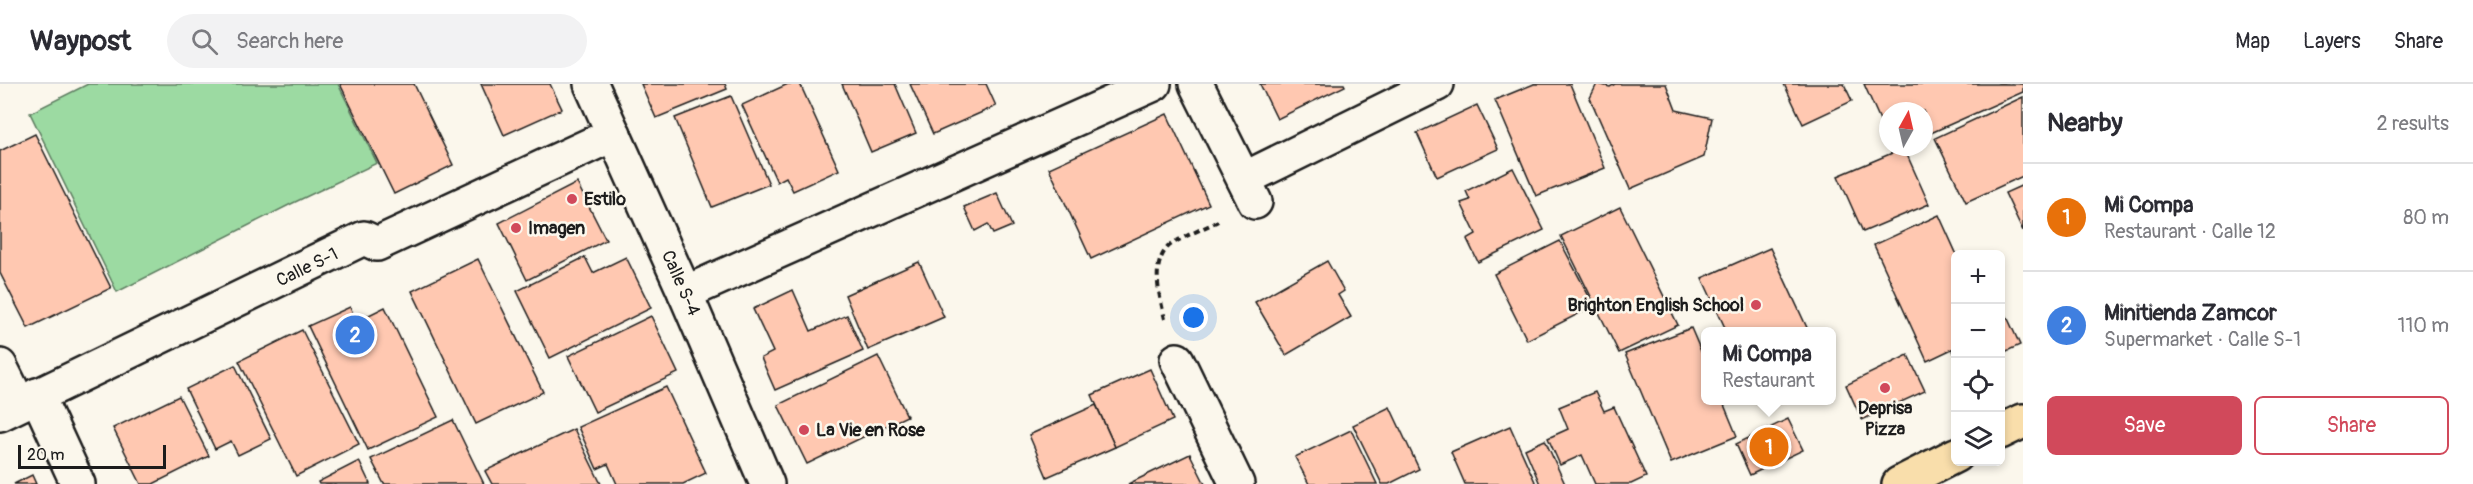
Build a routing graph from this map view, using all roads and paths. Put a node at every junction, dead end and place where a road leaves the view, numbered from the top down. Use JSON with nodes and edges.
{"nodes":[{"id":1,"x":591,"y":84,"type":"edge"},
{"id":2,"x":1154,"y":84,"type":"edge"},
{"id":3,"x":1196,"y":84,"type":"edge"},
{"id":4,"x":1437,"y":84,"type":"edge"},
{"id":5,"x":614,"y":134,"type":"junction"},
{"id":6,"x":1250,"y":190,"type":"junction"},
{"id":7,"x":685,"y":293,"type":"junction"},
{"id":8,"x":1177,"y":360,"type":"joint"},
{"id":9,"x":0,"y":366,"type":"edge"},
{"id":10,"x":19,"y":404,"type":"edge"},
{"id":11,"x":2023,"y":421,"type":"edge"},
{"id":12,"x":2005,"y":430,"type":"edge"},
{"id":13,"x":1951,"y":458,"type":"edge"},
{"id":14,"x":78,"y":484,"type":"edge"},
{"id":15,"x":766,"y":484,"type":"edge"},
{"id":16,"x":1237,"y":484,"type":"edge"},
{"id":17,"x":1899,"y":484,"type":"edge"}],
"edges":[{"from":1,"to":5,"type":"street","name":"Calle S-4"},
{"from":2,"to":7,"type":"street"},
{"from":3,"to":6,"type":"street"},
{"from":4,"to":6,"type":"street"},
{"from":5,"to":7,"type":"street","name":"Calle S-4"},
{"from":5,"to":10,"type":"street","name":"Calle S-1"},
{"from":6,"to":8,"type":"path"},
{"from":7,"to":15,"type":"street","name":"Calle S-4"},
{"from":8,"to":16,"type":"street"},
{"from":9,"to":10,"type":"street"},
{"from":10,"to":14,"type":"street"},
{"from":11,"to":12,"type":"main road"},
{"from":13,"to":17,"type":"main road"}]}
